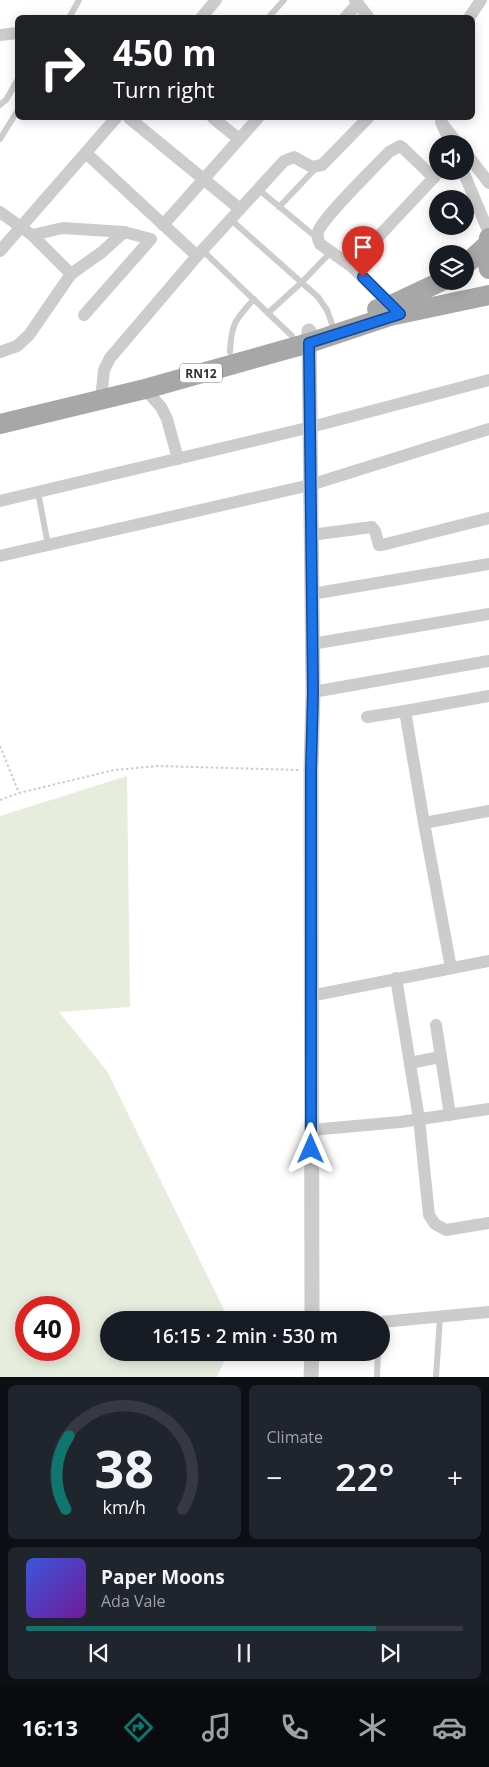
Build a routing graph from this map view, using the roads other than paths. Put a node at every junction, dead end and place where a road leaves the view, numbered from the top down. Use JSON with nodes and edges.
{"nodes":[{"id":1,"x":79,"y":0,"type":"edge"},
{"id":2,"x":216,"y":0,"type":"edge"},
{"id":3,"x":284,"y":0,"type":"edge"},
{"id":4,"x":481,"y":0,"type":"edge"},
{"id":5,"x":357,"y":2,"type":"edge"},
{"id":6,"x":71,"y":15,"type":"edge"},
{"id":7,"x":204,"y":15,"type":"edge"},
{"id":8,"x":271,"y":15,"type":"edge"},
{"id":9,"x":347,"y":15,"type":"edge"},
{"id":10,"x":367,"y":15,"type":"edge"},
{"id":11,"x":471,"y":15,"type":"edge"},
{"id":12,"x":15,"y":34,"type":"edge"},
{"id":13,"x":0,"y":36,"type":"edge"},
{"id":14,"x":15,"y":84,"type":"edge"},
{"id":15,"x":0,"y":105,"type":"edge"},
{"id":16,"x":15,"y":115,"type":"edge"},
{"id":17,"x":114,"y":120,"type":"edge"},
{"id":18,"x":131,"y":120,"type":"edge"},
{"id":19,"x":216,"y":120,"type":"edge"},
{"id":20,"x":256,"y":120,"type":"edge"},
{"id":21,"x":366,"y":120,"type":"edge"},
{"id":22,"x":440,"y":120,"type":"edge"},
{"id":23,"x":447,"y":135,"type":"edge"},
{"id":24,"x":451,"y":135,"type":"edge"},
{"id":25,"x":0,"y":138,"type":"edge"},
{"id":26,"x":239,"y":138,"type":"junction"},
{"id":27,"x":86,"y":153,"type":"junction"},
{"id":28,"x":474,"y":164,"type":"edge"},
{"id":29,"x":317,"y":167,"type":"junction"},
{"id":30,"x":429,"y":168,"type":"edge"},
{"id":31,"x":204,"y":179,"type":"junction"},
{"id":32,"x":431,"y":180,"type":"edge"},
{"id":33,"x":465,"y":180,"type":"edge"},
{"id":34,"x":489,"y":183,"type":"edge"},
{"id":35,"x":258,"y":189,"type":"junction"},
{"id":36,"x":279,"y":207,"type":"junction"},
{"id":37,"x":240,"y":209,"type":"junction"},
{"id":38,"x":0,"y":212,"type":"edge"},
{"id":39,"x":230,"y":219,"type":"junction"},
{"id":40,"x":164,"y":225,"type":"junction"},
{"id":41,"x":20,"y":227,"type":"junction"},
{"id":42,"x":124,"y":232,"type":"junction"},
{"id":43,"x":32,"y":235,"type":"junction"},
{"id":44,"x":151,"y":239,"type":"junction"},
{"id":45,"x":318,"y":239,"type":"junction"},
{"id":46,"x":488,"y":239,"type":"edge"},
{"id":47,"x":0,"y":250,"type":"edge"},
{"id":48,"x":331,"y":252,"type":"junction"},
{"id":49,"x":200,"y":253,"type":"junction"},
{"id":50,"x":474,"y":255,"type":"edge"},
{"id":51,"x":351,"y":266,"type":"junction"},
{"id":52,"x":489,"y":268,"type":"edge"},
{"id":53,"x":71,"y":274,"type":"junction"},
{"id":54,"x":301,"y":283,"type":"junction"},
{"id":55,"x":429,"y":289,"type":"edge"},
{"id":56,"x":489,"y":295,"type":"edge"},
{"id":57,"x":254,"y":299,"type":"junction"},
{"id":58,"x":395,"y":310,"type":"junction"},
{"id":59,"x":268,"y":313,"type":"junction"},
{"id":60,"x":84,"y":315,"type":"dead end"},
{"id":61,"x":332,"y":324,"type":"junction"},
{"id":62,"x":304,"y":337,"type":"junction"},
{"id":63,"x":0,"y":352,"type":"edge"},
{"id":64,"x":230,"y":352,"type":"junction"},
{"id":65,"x":489,"y":380,"type":"edge"},
{"id":66,"x":145,"y":389,"type":"junction"},
{"id":67,"x":102,"y":393,"type":"junction"},
{"id":68,"x":0,"y":411,"type":"edge"},
{"id":69,"x":0,"y":424,"type":"edge"},
{"id":70,"x":311,"y":427,"type":"junction"},
{"id":71,"x":489,"y":429,"type":"edge"},
{"id":72,"x":178,"y":459,"type":"junction"},
{"id":73,"x":310,"y":485,"type":"junction"},
{"id":74,"x":38,"y":492,"type":"junction"},
{"id":75,"x":0,"y":501,"type":"edge"},
{"id":76,"x":489,"y":518,"type":"edge"},
{"id":77,"x":311,"y":534,"type":"junction"},
{"id":78,"x":48,"y":545,"type":"junction"},
{"id":79,"x":0,"y":556,"type":"edge"},
{"id":80,"x":489,"y":564,"type":"edge"},
{"id":81,"x":312,"y":594,"type":"junction"},
{"id":82,"x":489,"y":614,"type":"edge"},
{"id":83,"x":312,"y":644,"type":"junction"},
{"id":84,"x":489,"y":661,"type":"edge"},
{"id":85,"x":313,"y":692,"type":"junction"},
{"id":86,"x":489,"y":696,"type":"edge"},
{"id":87,"x":404,"y":711,"type":"junction"},
{"id":88,"x":368,"y":717,"type":"dead end"},
{"id":89,"x":489,"y":811,"type":"edge"},
{"id":90,"x":424,"y":823,"type":"junction"},
{"id":91,"x":489,"y":961,"type":"edge"},
{"id":92,"x":451,"y":968,"type":"junction"},
{"id":93,"x":396,"y":978,"type":"junction"},
{"id":94,"x":310,"y":996,"type":"junction"},
{"id":95,"x":436,"y":1025,"type":"dead end"},
{"id":96,"x":440,"y":1057,"type":"junction"},
{"id":97,"x":410,"y":1062,"type":"junction"},
{"id":98,"x":489,"y":1109,"type":"edge"},
{"id":99,"x":450,"y":1115,"type":"junction"},
{"id":100,"x":419,"y":1119,"type":"junction"},
{"id":101,"x":311,"y":1130,"type":"junction"},
{"id":102,"x":489,"y":1223,"type":"edge"},
{"id":103,"x":312,"y":1311,"type":"edge"},
{"id":104,"x":489,"y":1312,"type":"edge"},
{"id":105,"x":440,"y":1316,"type":"junction"},
{"id":106,"x":390,"y":1321,"type":"edge"},
{"id":107,"x":312,"y":1361,"type":"edge"},
{"id":108,"x":378,"y":1361,"type":"edge"},
{"id":109,"x":312,"y":1377,"type":"edge"},
{"id":110,"x":377,"y":1377,"type":"edge"},
{"id":111,"x":436,"y":1377,"type":"edge"}],
"edges":[{"from":1,"to":6,"type":"lane"},
{"from":2,"to":7,"type":"street"},
{"from":3,"to":8,"type":"lane"},
{"from":4,"to":11,"type":"street"},
{"from":5,"to":9,"type":"street"},
{"from":5,"to":10,"type":"street"},
{"from":12,"to":13,"type":"street"},
{"from":14,"to":15,"type":"lane"},
{"from":16,"to":25,"type":"lane"},
{"from":17,"to":27,"type":"street"},
{"from":18,"to":31,"type":"street"},
{"from":19,"to":26,"type":"street"},
{"from":20,"to":26,"type":"street"},
{"from":21,"to":29,"type":"street"},
{"from":22,"to":23,"type":"street"},
{"from":22,"to":24,"type":"street"},
{"from":26,"to":31,"type":"street"},
{"from":27,"to":40,"type":"street"},
{"from":27,"to":41,"type":"street"},
{"from":28,"to":34,"type":"street"},
{"from":29,"to":35,"type":"street"},
{"from":29,"to":36,"type":"lane"},
{"from":30,"to":45,"type":"street"},
{"from":31,"to":37,"type":"street"},
{"from":31,"to":40,"type":"street"},
{"from":32,"to":51,"type":"street"},
{"from":33,"to":46,"type":"street"},
{"from":35,"to":36,"type":"lane"},
{"from":35,"to":37,"type":"street"},
{"from":36,"to":45,"type":"lane"},
{"from":37,"to":39,"type":"street"},
{"from":38,"to":41,"type":"street"},
{"from":39,"to":49,"type":"street"},
{"from":39,"to":54,"type":"lane"},
{"from":40,"to":44,"type":"lane"},
{"from":40,"to":49,"type":"street"},
{"from":41,"to":43,"type":"street"},
{"from":41,"to":47,"type":"street"},
{"from":42,"to":43,"type":"street"},
{"from":42,"to":44,"type":"street"},
{"from":42,"to":53,"type":"street"},
{"from":43,"to":53,"type":"street"},
{"from":44,"to":60,"type":"street"},
{"from":45,"to":48,"type":"street"},
{"from":46,"to":50,"type":"main road"},
{"from":46,"to":52,"type":"main road"},
{"from":48,"to":51,"type":"street"},
{"from":48,"to":54,"type":"lane"},
{"from":49,"to":57,"type":"lane"},
{"from":49,"to":67,"type":"street"},
{"from":51,"to":58,"type":"street"},
{"from":53,"to":63,"type":"street"},
{"from":54,"to":59,"type":"lane"},
{"from":54,"to":61,"type":"lane"},
{"from":55,"to":58,"type":"main road","number":"RN12"},
{"from":56,"to":58,"type":"main road","number":"RN12"},
{"from":57,"to":59,"type":"lane"},
{"from":57,"to":64,"type":"lane"},
{"from":58,"to":61,"type":"main road","number":"RN12"},
{"from":58,"to":62,"type":"main road","number":"RN12"},
{"from":59,"to":62,"type":"lane"},
{"from":61,"to":62,"type":"main road","number":"RN12"},
{"from":62,"to":64,"type":"main road","number":"RN12"},
{"from":62,"to":66,"type":"main road","number":"RN12"},
{"from":62,"to":70,"type":"street"},
{"from":64,"to":67,"type":"main road","number":"RN12"},
{"from":65,"to":70,"type":"street"},
{"from":66,"to":67,"type":"main road","number":"RN12"},
{"from":66,"to":72,"type":"street"},
{"from":67,"to":68,"type":"main road","number":"RN12"},
{"from":67,"to":69,"type":"main road","number":"RN12"},
{"from":70,"to":72,"type":"street"},
{"from":70,"to":73,"type":"street"},
{"from":71,"to":73,"type":"street"},
{"from":72,"to":74,"type":"street"},
{"from":73,"to":77,"type":"street"},
{"from":73,"to":78,"type":"street"},
{"from":74,"to":75,"type":"street"},
{"from":74,"to":78,"type":"lane"},
{"from":76,"to":77,"type":"street"},
{"from":77,"to":81,"type":"street"},
{"from":78,"to":79,"type":"street"},
{"from":80,"to":81,"type":"street"},
{"from":81,"to":83,"type":"street"},
{"from":82,"to":83,"type":"street"},
{"from":83,"to":85,"type":"street"},
{"from":84,"to":85,"type":"street"},
{"from":85,"to":94,"type":"street"},
{"from":86,"to":87,"type":"street"},
{"from":87,"to":88,"type":"street"},
{"from":87,"to":90,"type":"street"},
{"from":89,"to":90,"type":"street"},
{"from":90,"to":92,"type":"street"},
{"from":91,"to":92,"type":"street"},
{"from":92,"to":93,"type":"street"},
{"from":93,"to":94,"type":"street"},
{"from":93,"to":97,"type":"street"},
{"from":94,"to":101,"type":"street"},
{"from":95,"to":96,"type":"street"},
{"from":96,"to":97,"type":"street"},
{"from":96,"to":99,"type":"street"},
{"from":97,"to":100,"type":"street"},
{"from":98,"to":99,"type":"street"},
{"from":99,"to":100,"type":"street"},
{"from":100,"to":101,"type":"street"},
{"from":100,"to":102,"type":"street"},
{"from":101,"to":103,"type":"street"},
{"from":104,"to":105,"type":"street"},
{"from":105,"to":106,"type":"street"},
{"from":105,"to":111,"type":"lane"},
{"from":107,"to":109,"type":"street"},
{"from":108,"to":110,"type":"lane"}]}
